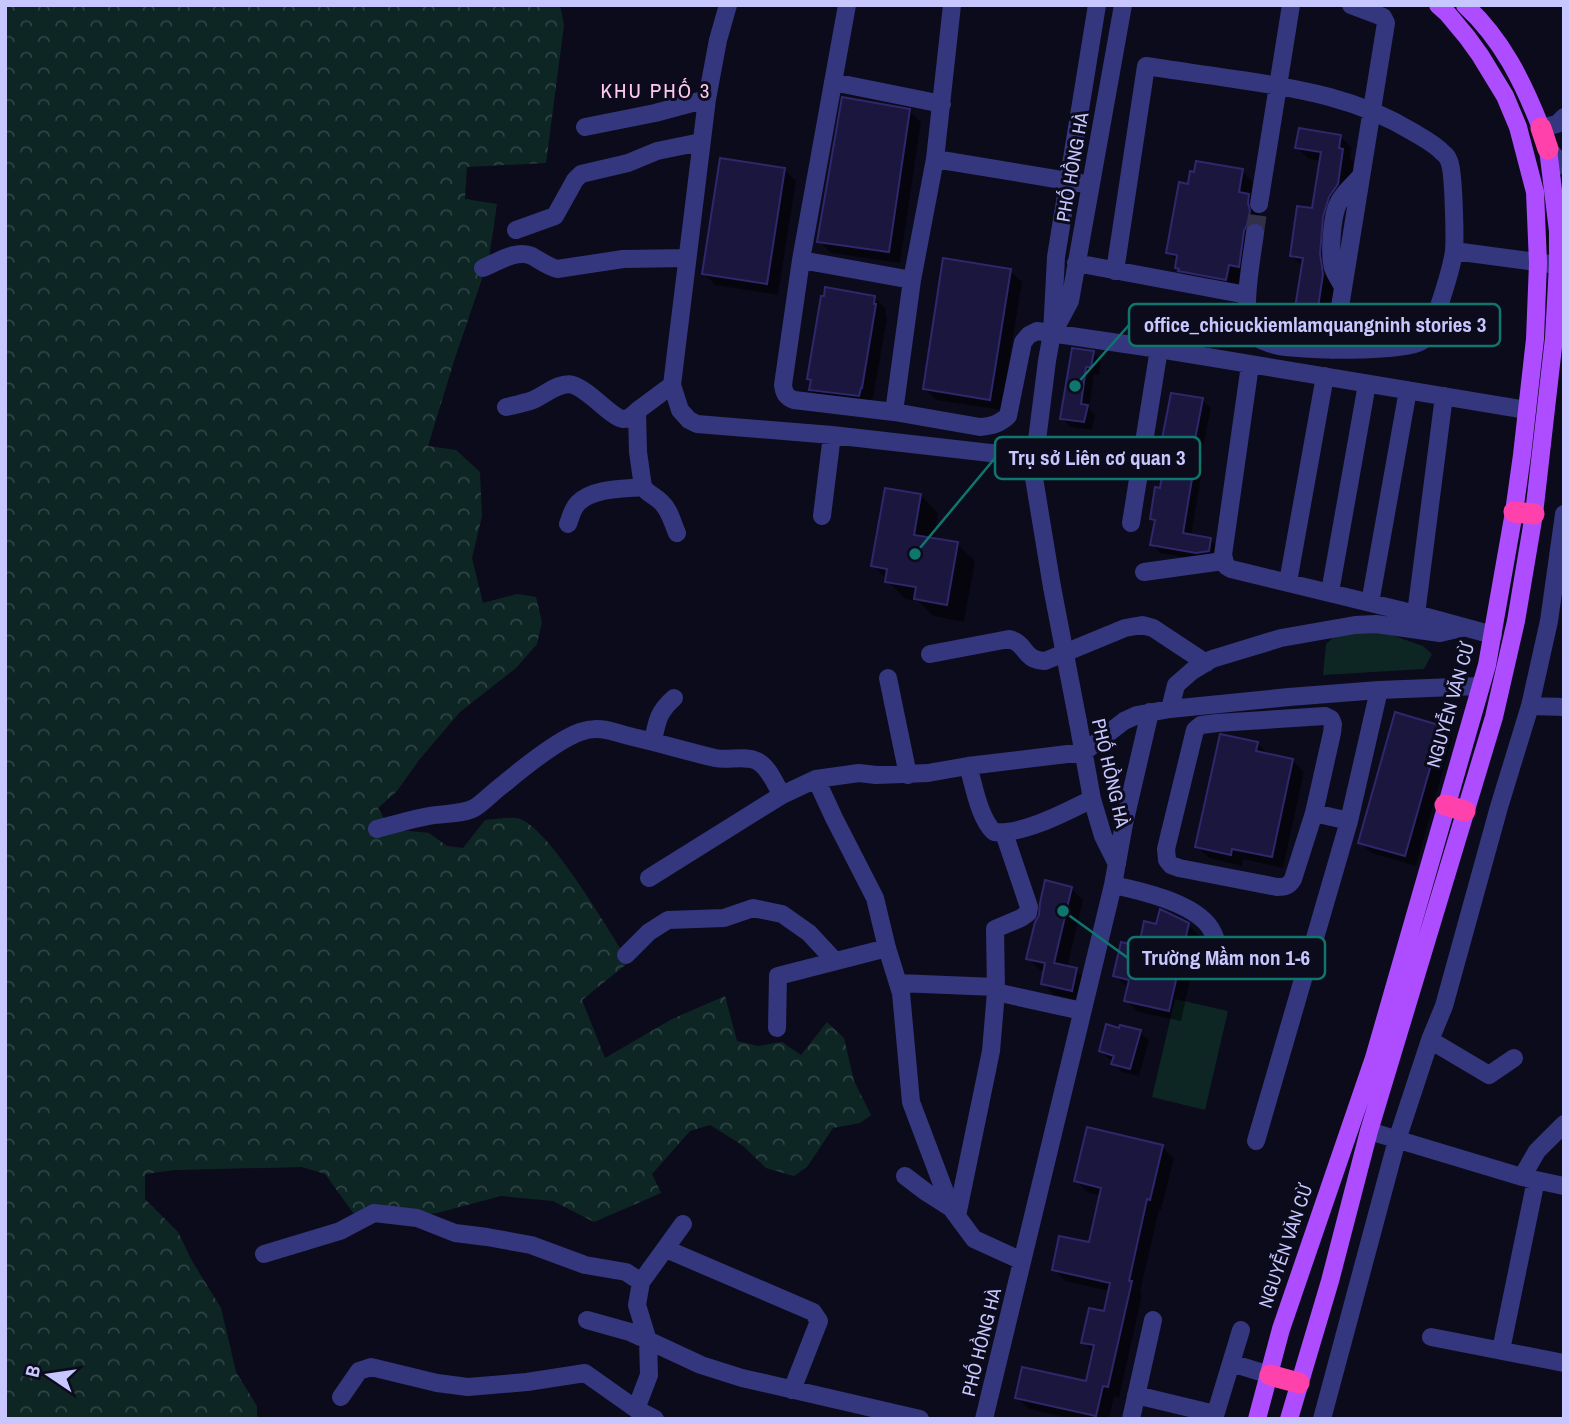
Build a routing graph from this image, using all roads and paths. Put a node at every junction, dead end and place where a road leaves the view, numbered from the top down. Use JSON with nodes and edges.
{"nodes":[{"id":1,"x":728,"y":5,"type":"edge"},
{"id":2,"x":847,"y":5,"type":"edge"},
{"id":3,"x":952,"y":5,"type":"edge"},
{"id":4,"x":1097,"y":5,"type":"edge"},
{"id":5,"x":1123,"y":5,"type":"edge"},
{"id":6,"x":1291,"y":5,"type":"edge"},
{"id":7,"x":1351,"y":5,"type":"edge"},
{"id":8,"x":1438,"y":5,"type":"edge"},
{"id":9,"x":1465,"y":5,"type":"edge"},
{"id":10,"x":833,"y":82,"type":"junction"},
{"id":11,"x":1279,"y":86,"type":"junction"},
{"id":12,"x":707,"y":99,"type":"junction"},
{"id":13,"x":942,"y":104,"type":"junction"},
{"id":14,"x":1372,"y":110,"type":"junction"},
{"id":15,"x":1564,"y":117,"type":"edge"},
{"id":16,"x":585,"y":127,"type":"dead end"},
{"id":17,"x":1541,"y":128,"type":"junction"},
{"id":18,"x":701,"y":142,"type":"junction"},
{"id":19,"x":1548,"y":149,"type":"junction"},
{"id":20,"x":935,"y":159,"type":"junction"},
{"id":21,"x":1564,"y":166,"type":"edge"},
{"id":22,"x":1068,"y":181,"type":"junction"},
{"id":23,"x":1090,"y":184,"type":"junction"},
{"id":24,"x":1259,"y":204,"type":"tunnel mouth"},
{"id":25,"x":516,"y":230,"type":"dead end"},
{"id":26,"x":1255,"y":233,"type":"tunnel mouth"},
{"id":27,"x":1454,"y":251,"type":"junction"},
{"id":28,"x":687,"y":258,"type":"junction"},
{"id":29,"x":801,"y":260,"type":"junction"},
{"id":30,"x":1076,"y":263,"type":"junction"},
{"id":31,"x":1538,"y":263,"type":"junction"},
{"id":32,"x":1558,"y":265,"type":"junction"},
{"id":33,"x":483,"y":268,"type":"dead end"},
{"id":34,"x":1115,"y":271,"type":"junction"},
{"id":35,"x":912,"y":280,"type":"junction"},
{"id":36,"x":1247,"y":295,"type":"junction"},
{"id":37,"x":1052,"y":333,"type":"junction"},
{"id":38,"x":1159,"y":349,"type":"junction"},
{"id":39,"x":1333,"y":350,"type":"junction"},
{"id":40,"x":1250,"y":365,"type":"junction"},
{"id":41,"x":1325,"y":376,"type":"junction"},
{"id":42,"x":1367,"y":384,"type":"junction"},
{"id":43,"x":672,"y":385,"type":"junction"},
{"id":44,"x":1408,"y":390,"type":"junction"},
{"id":45,"x":1444,"y":396,"type":"junction"},
{"id":46,"x":506,"y":407,"type":"dead end"},
{"id":47,"x":1527,"y":410,"type":"junction"},
{"id":48,"x":637,"y":411,"type":"junction"},
{"id":49,"x":894,"y":412,"type":"junction"},
{"id":50,"x":832,"y":435,"type":"junction"},
{"id":51,"x":1034,"y":458,"type":"junction"},
{"id":52,"x":643,"y":487,"type":"junction"},
{"id":53,"x":1524,"y":513,"type":"junction"},
{"id":54,"x":1564,"y":514,"type":"edge"},
{"id":55,"x":822,"y":516,"type":"dead end"},
{"id":56,"x":1131,"y":523,"type":"dead end"},
{"id":57,"x":568,"y":524,"type":"dead end"},
{"id":58,"x":677,"y":533,"type":"dead end"},
{"id":59,"x":1223,"y":561,"type":"junction"},
{"id":60,"x":1144,"y":572,"type":"dead end"},
{"id":61,"x":1288,"y":582,"type":"junction"},
{"id":62,"x":1331,"y":592,"type":"junction"},
{"id":63,"x":1370,"y":603,"type":"junction"},
{"id":64,"x":1416,"y":614,"type":"junction"},
{"id":65,"x":1464,"y":627,"type":"junction"},
{"id":66,"x":1493,"y":635,"type":"junction"},
{"id":67,"x":930,"y":654,"type":"dead end"},
{"id":68,"x":1206,"y":663,"type":"junction"},
{"id":69,"x":888,"y":678,"type":"dead end"},
{"id":70,"x":1480,"y":686,"type":"junction"},
{"id":71,"x":1378,"y":690,"type":"junction"},
{"id":72,"x":674,"y":698,"type":"dead end"},
{"id":73,"x":1530,"y":706,"type":"junction"},
{"id":74,"x":1564,"y":707,"type":"edge"},
{"id":75,"x":1170,"y":709,"type":"junction"},
{"id":76,"x":1150,"y":712,"type":"junction"},
{"id":77,"x":653,"y":741,"type":"junction"},
{"id":78,"x":1084,"y":752,"type":"junction"},
{"id":79,"x":968,"y":766,"type":"junction"},
{"id":80,"x":908,"y":775,"type":"junction"},
{"id":81,"x":816,"y":779,"type":"junction"},
{"id":82,"x":782,"y":795,"type":"junction"},
{"id":83,"x":1092,"y":799,"type":"junction"},
{"id":84,"x":1455,"y":808,"type":"junction"},
{"id":85,"x":1314,"y":813,"type":"junction"},
{"id":86,"x":1349,"y":821,"type":"junction"},
{"id":87,"x":377,"y":829,"type":"dead end"},
{"id":88,"x":1004,"y":832,"type":"junction"},
{"id":89,"x":1117,"y":863,"type":"junction"},
{"id":90,"x":649,"y":878,"type":"dead end"},
{"id":91,"x":1113,"y":885,"type":"junction"},
{"id":92,"x":887,"y":948,"type":"junction"},
{"id":93,"x":626,"y":955,"type":"dead end"},
{"id":94,"x":1221,"y":960,"type":"dead end"},
{"id":95,"x":835,"y":961,"type":"junction"},
{"id":96,"x":898,"y":984,"type":"junction"},
{"id":97,"x":996,"y":989,"type":"junction"},
{"id":98,"x":1082,"y":1010,"type":"junction"},
{"id":99,"x":776,"y":1028,"type":"dead end"},
{"id":100,"x":1430,"y":1040,"type":"junction"},
{"id":101,"x":1514,"y":1058,"type":"dead end"},
{"id":102,"x":1564,"y":1124,"type":"edge"},
{"id":103,"x":1369,"y":1131,"type":"junction"},
{"id":104,"x":1397,"y":1140,"type":"junction"},
{"id":105,"x":1256,"y":1141,"type":"dead end"},
{"id":106,"x":905,"y":1176,"type":"dead end"},
{"id":107,"x":1529,"y":1178,"type":"junction"},
{"id":108,"x":1564,"y":1186,"type":"edge"},
{"id":109,"x":954,"y":1212,"type":"junction"},
{"id":110,"x":683,"y":1224,"type":"dead end"},
{"id":111,"x":666,"y":1248,"type":"junction"},
{"id":112,"x":264,"y":1254,"type":"dead end"},
{"id":113,"x":1022,"y":1261,"type":"junction"},
{"id":114,"x":641,"y":1282,"type":"junction"},
{"id":115,"x":587,"y":1320,"type":"dead end"},
{"id":116,"x":1153,"y":1320,"type":"dead end"},
{"id":117,"x":1241,"y":1330,"type":"dead end"},
{"id":118,"x":1431,"y":1337,"type":"dead end"},
{"id":119,"x":648,"y":1340,"type":"junction"},
{"id":120,"x":1501,"y":1350,"type":"junction"},
{"id":121,"x":1231,"y":1363,"type":"junction"},
{"id":122,"x":1564,"y":1363,"type":"edge"},
{"id":123,"x":1270,"y":1375,"type":"junction"},
{"id":124,"x":1299,"y":1383,"type":"junction"},
{"id":125,"x":792,"y":1390,"type":"junction"},
{"id":126,"x":1136,"y":1395,"type":"junction"},
{"id":127,"x":341,"y":1396,"type":"dead end"},
{"id":128,"x":636,"y":1409,"type":"junction"},
{"id":129,"x":888,"y":1415,"type":"edge"},
{"id":130,"x":1215,"y":1416,"type":"edge"},
{"id":131,"x":655,"y":1419,"type":"edge"},
{"id":132,"x":920,"y":1419,"type":"edge"},
{"id":133,"x":984,"y":1419,"type":"edge"},
{"id":134,"x":1130,"y":1419,"type":"edge"},
{"id":135,"x":1257,"y":1419,"type":"edge"},
{"id":136,"x":1289,"y":1419,"type":"edge"},
{"id":137,"x":1322,"y":1419,"type":"edge"}],
"edges":[{"from":1,"to":12,"type":"street"},
{"from":2,"to":10,"type":"street"},
{"from":3,"to":13,"type":"street"},
{"from":4,"to":22,"type":"street","name":"PHỐ HỒNG HÀ"},
{"from":5,"to":23,"type":"street","name":"PHỐ HỒNG HÀ"},
{"from":6,"to":11,"type":"street"},
{"from":7,"to":14,"type":"street"},
{"from":8,"to":31,"type":"main road","name":"NGUYỄN VĂN CỪ"},
{"from":9,"to":17,"type":"main road","name":"NGUYỄN VĂN CỪ"},
{"from":10,"to":13,"type":"street"},
{"from":10,"to":29,"type":"street"},
{"from":11,"to":14,"type":"street"},
{"from":11,"to":24,"type":"street"},
{"from":11,"to":34,"type":"street"},
{"from":12,"to":16,"type":"street"},
{"from":12,"to":18,"type":"street"},
{"from":13,"to":20,"type":"street"},
{"from":14,"to":27,"type":"street"},
{"from":14,"to":39,"type":"street"},
{"from":15,"to":17,"type":"street"},
{"from":17,"to":19,"type":"highway","name":"NGUYỄN VĂN CỪ"},
{"from":18,"to":25,"type":"street"},
{"from":18,"to":28,"type":"street"},
{"from":19,"to":21,"type":"street"},
{"from":19,"to":32,"type":"main road","name":"NGUYỄN VĂN CỪ"},
{"from":20,"to":22,"type":"street"},
{"from":20,"to":35,"type":"street"},
{"from":22,"to":23,"type":"street"},
{"from":22,"to":37,"type":"street","name":"PHỐ HỒNG HÀ"},
{"from":23,"to":30,"type":"street","name":"PHỐ HỒNG HÀ"},
{"from":26,"to":36,"type":"street"},
{"from":27,"to":31,"type":"street"},
{"from":27,"to":39,"type":"street"},
{"from":28,"to":33,"type":"street"},
{"from":28,"to":43,"type":"street"},
{"from":29,"to":35,"type":"street"},
{"from":29,"to":49,"type":"street"},
{"from":30,"to":34,"type":"street"},
{"from":30,"to":37,"type":"street","name":"PHỐ HỒNG HÀ"},
{"from":31,"to":32,"type":"street"},
{"from":31,"to":47,"type":"main road","name":"NGUYỄN VĂN CỪ"},
{"from":32,"to":53,"type":"main road","name":"NGUYỄN VĂN CỪ"},
{"from":34,"to":36,"type":"street"},
{"from":35,"to":49,"type":"street"},
{"from":36,"to":39,"type":"street"},
{"from":37,"to":38,"type":"street"},
{"from":37,"to":49,"type":"street"},
{"from":37,"to":51,"type":"street","name":"PHỐ HỒNG HÀ"},
{"from":38,"to":40,"type":"street"},
{"from":38,"to":56,"type":"street"},
{"from":40,"to":41,"type":"street"},
{"from":40,"to":59,"type":"street"},
{"from":41,"to":42,"type":"street"},
{"from":41,"to":61,"type":"street"},
{"from":42,"to":44,"type":"street"},
{"from":42,"to":62,"type":"street"},
{"from":43,"to":48,"type":"street"},
{"from":43,"to":50,"type":"street"},
{"from":44,"to":45,"type":"street"},
{"from":44,"to":63,"type":"street"},
{"from":45,"to":47,"type":"street"},
{"from":45,"to":64,"type":"street"},
{"from":46,"to":48,"type":"street"},
{"from":47,"to":53,"type":"main road","name":"NGUYỄN VĂN CỪ"},
{"from":48,"to":52,"type":"street"},
{"from":50,"to":51,"type":"street"},
{"from":50,"to":55,"type":"street"},
{"from":51,"to":78,"type":"street","name":"PHỐ HỒNG HÀ","bridge":true},
{"from":52,"to":57,"type":"street"},
{"from":52,"to":58,"type":"street"},
{"from":53,"to":66,"type":"main road","name":"NGUYỄN VĂN CỪ"},
{"from":53,"to":84,"type":"main road","name":"NGUYỄN VĂN CỪ"},
{"from":54,"to":73,"type":"street"},
{"from":59,"to":60,"type":"street"},
{"from":59,"to":61,"type":"street"},
{"from":61,"to":62,"type":"street"},
{"from":62,"to":63,"type":"street"},
{"from":63,"to":64,"type":"street"},
{"from":64,"to":65,"type":"street"},
{"from":65,"to":66,"type":"street"},
{"from":65,"to":68,"type":"street"},
{"from":66,"to":70,"type":"main road","name":"NGUYỄN VĂN CỪ"},
{"from":67,"to":68,"type":"street"},
{"from":68,"to":75,"type":"street"},
{"from":69,"to":80,"type":"street"},
{"from":70,"to":71,"type":"street"},
{"from":70,"to":84,"type":"main road","name":"NGUYỄN VĂN CỪ"},
{"from":71,"to":75,"type":"street"},
{"from":71,"to":86,"type":"street"},
{"from":72,"to":77,"type":"street"},
{"from":73,"to":74,"type":"street"},
{"from":73,"to":100,"type":"street"},
{"from":75,"to":76,"type":"street"},
{"from":76,"to":78,"type":"street"},
{"from":76,"to":89,"type":"street"},
{"from":77,"to":82,"type":"street"},
{"from":77,"to":87,"type":"street"},
{"from":78,"to":79,"type":"street"},
{"from":78,"to":83,"type":"street","name":"PHỐ HỒNG HÀ"},
{"from":79,"to":80,"type":"street"},
{"from":79,"to":88,"type":"street"},
{"from":80,"to":81,"type":"street"},
{"from":81,"to":82,"type":"street"},
{"from":81,"to":92,"type":"street"},
{"from":82,"to":90,"type":"street"},
{"from":83,"to":88,"type":"street"},
{"from":83,"to":89,"type":"street","name":"PHỐ HỒNG HÀ"},
{"from":84,"to":103,"type":"main road","name":"NGUYỄN VĂN CỪ"},
{"from":84,"to":123,"type":"main road","name":"NGUYỄN VĂN CỪ"},
{"from":85,"to":85,"type":"street"},
{"from":85,"to":86,"type":"street"},
{"from":86,"to":105,"type":"street"},
{"from":88,"to":97,"type":"street"},
{"from":89,"to":91,"type":"street","name":"PHỐ HỒNG HÀ"},
{"from":91,"to":94,"type":"street"},
{"from":91,"to":98,"type":"street","name":"PHỐ HỒNG HÀ"},
{"from":92,"to":95,"type":"street"},
{"from":92,"to":96,"type":"street"},
{"from":93,"to":95,"type":"street"},
{"from":95,"to":99,"type":"street"},
{"from":96,"to":97,"type":"street"},
{"from":96,"to":109,"type":"street"},
{"from":97,"to":98,"type":"street"},
{"from":97,"to":109,"type":"street"},
{"from":98,"to":113,"type":"street","name":"PHỐ HỒNG HÀ"},
{"from":100,"to":101,"type":"street"},
{"from":100,"to":104,"type":"street"},
{"from":102,"to":107,"type":"street"},
{"from":103,"to":104,"type":"street"},
{"from":103,"to":124,"type":"main road","name":"NGUYỄN VĂN CỪ"},
{"from":104,"to":107,"type":"street"},
{"from":104,"to":137,"type":"street"},
{"from":106,"to":109,"type":"street"},
{"from":107,"to":108,"type":"street"},
{"from":107,"to":120,"type":"street"},
{"from":109,"to":113,"type":"street"},
{"from":110,"to":111,"type":"street"},
{"from":111,"to":114,"type":"street"},
{"from":111,"to":125,"type":"street"},
{"from":112,"to":114,"type":"street"},
{"from":113,"to":133,"type":"street","name":"PHỐ HỒNG HÀ"},
{"from":114,"to":119,"type":"street"},
{"from":115,"to":119,"type":"street"},
{"from":116,"to":126,"type":"street"},
{"from":117,"to":121,"type":"street"},
{"from":118,"to":120,"type":"street"},
{"from":119,"to":125,"type":"street"},
{"from":119,"to":128,"type":"street"},
{"from":120,"to":122,"type":"street"},
{"from":121,"to":123,"type":"street"},
{"from":121,"to":130,"type":"street"},
{"from":123,"to":124,"type":"highway"},
{"from":123,"to":135,"type":"main road","name":"NGUYỄN VĂN CỪ"},
{"from":124,"to":136,"type":"main road","name":"NGUYỄN VĂN CỪ"},
{"from":125,"to":129,"type":"street"},
{"from":126,"to":130,"type":"street"},
{"from":126,"to":134,"type":"street"},
{"from":127,"to":128,"type":"street"},
{"from":128,"to":131,"type":"street"},
{"from":129,"to":132,"type":"street"}]}
